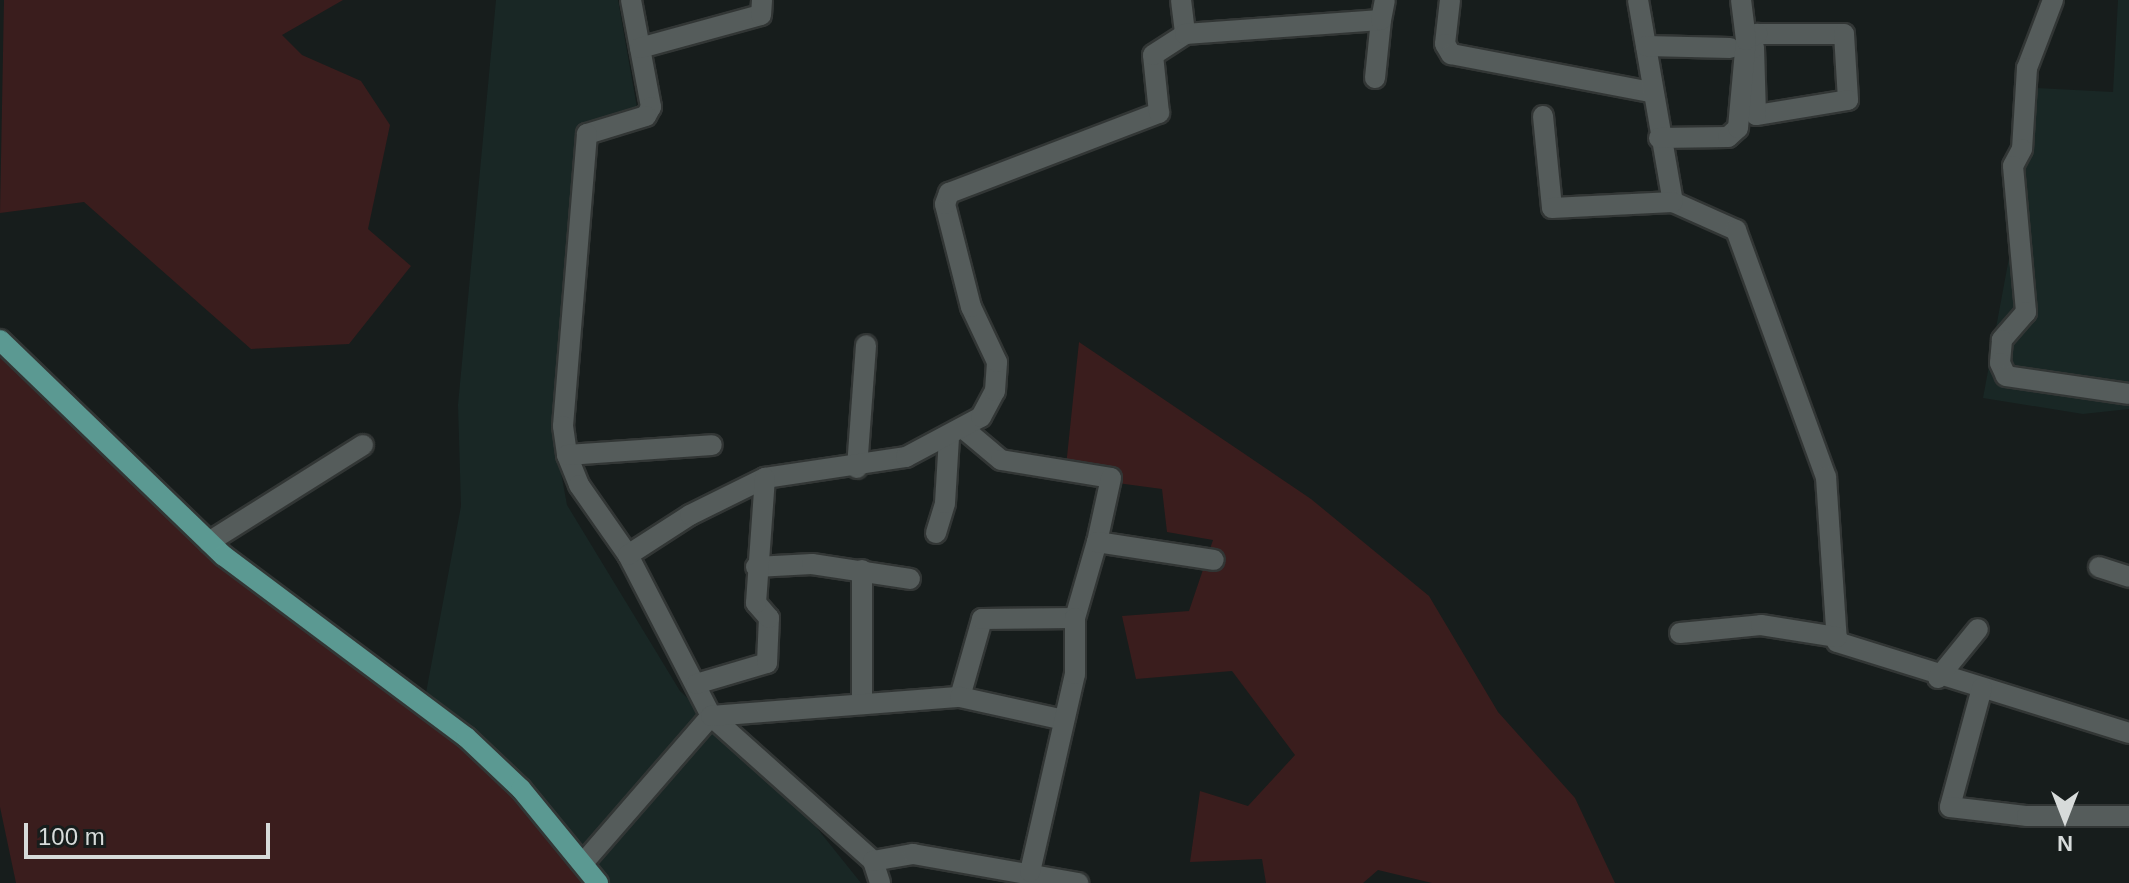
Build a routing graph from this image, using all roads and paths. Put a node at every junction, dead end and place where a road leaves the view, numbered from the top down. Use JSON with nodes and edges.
{"nodes":[{"id":1,"x":631,"y":0,"type":"edge"},
{"id":2,"x":762,"y":0,"type":"edge"},
{"id":3,"x":1181,"y":0,"type":"edge"},
{"id":4,"x":1450,"y":0,"type":"edge"},
{"id":5,"x":1638,"y":0,"type":"edge"},
{"id":6,"x":1741,"y":0,"type":"edge"},
{"id":7,"x":2053,"y":0,"type":"edge"},
{"id":8,"x":1383,"y":10,"type":"edge"},
{"id":9,"x":1185,"y":34,"type":"junction"},
{"id":10,"x":1738,"y":44,"type":"junction"},
{"id":11,"x":1646,"y":46,"type":"junction"},
{"id":12,"x":640,"y":48,"type":"junction"},
{"id":13,"x":1375,"y":78,"type":"dead end"},
{"id":14,"x":1650,"y":92,"type":"junction"},
{"id":15,"x":1543,"y":116,"type":"dead end"},
{"id":16,"x":1659,"y":138,"type":"junction"},
{"id":17,"x":1673,"y":202,"type":"junction"},
{"id":18,"x":0,"y":340,"type":"edge"},
{"id":19,"x":866,"y":345,"type":"dead end"},
{"id":20,"x":2129,"y":394,"type":"edge"},
{"id":21,"x":957,"y":433,"type":"junction"},
{"id":22,"x":363,"y":445,"type":"dead end"},
{"id":23,"x":712,"y":445,"type":"dead end"},
{"id":24,"x":567,"y":455,"type":"junction"},
{"id":25,"x":857,"y":468,"type":"junction"},
{"id":26,"x":765,"y":478,"type":"junction"},
{"id":27,"x":936,"y":533,"type":"dead end"},
{"id":28,"x":209,"y":542,"type":"junction"},
{"id":29,"x":1097,"y":542,"type":"junction"},
{"id":30,"x":628,"y":555,"type":"junction"},
{"id":31,"x":1214,"y":560,"type":"dead end"},
{"id":32,"x":756,"y":567,"type":"junction"},
{"id":33,"x":2099,"y":567,"type":"dead end"},
{"id":34,"x":862,"y":570,"type":"junction"},
{"id":35,"x":2129,"y":577,"type":"edge"},
{"id":36,"x":910,"y":579,"type":"dead end"},
{"id":37,"x":1075,"y":618,"type":"junction"},
{"id":38,"x":1978,"y":629,"type":"dead end"},
{"id":39,"x":1680,"y":633,"type":"dead end"},
{"id":40,"x":1837,"y":637,"type":"junction"},
{"id":41,"x":1938,"y":678,"type":"junction"},
{"id":42,"x":696,"y":684,"type":"junction"},
{"id":43,"x":1982,"y":688,"type":"junction"},
{"id":44,"x":960,"y":697,"type":"junction"},
{"id":45,"x":862,"y":702,"type":"junction"},
{"id":46,"x":711,"y":716,"type":"junction"},
{"id":47,"x":1060,"y":719,"type":"junction"},
{"id":48,"x":2129,"y":733,"type":"edge"},
{"id":49,"x":2129,"y":816,"type":"edge"},
{"id":50,"x":873,"y":861,"type":"junction"},
{"id":51,"x":584,"y":862,"type":"junction"},
{"id":52,"x":1030,"y":872,"type":"junction"},
{"id":53,"x":598,"y":883,"type":"edge"},
{"id":54,"x":880,"y":883,"type":"edge"},
{"id":55,"x":1078,"y":883,"type":"edge"}],
"edges":[{"from":1,"to":12,"type":"street"},
{"from":2,"to":12,"type":"street"},
{"from":3,"to":9,"type":"street"},
{"from":4,"to":14,"type":"street"},
{"from":5,"to":11,"type":"street"},
{"from":6,"to":10,"type":"street"},
{"from":7,"to":20,"type":"street"},
{"from":8,"to":9,"type":"street"},
{"from":8,"to":13,"type":"street"},
{"from":9,"to":21,"type":"street"},
{"from":10,"to":10,"type":"street"},
{"from":10,"to":11,"type":"street"},
{"from":10,"to":16,"type":"street"},
{"from":11,"to":14,"type":"street"},
{"from":12,"to":24,"type":"street"},
{"from":14,"to":16,"type":"street"},
{"from":15,"to":17,"type":"street"},
{"from":16,"to":17,"type":"street"},
{"from":17,"to":40,"type":"street"},
{"from":18,"to":28,"type":"main road"},
{"from":19,"to":25,"type":"street"},
{"from":21,"to":25,"type":"street"},
{"from":21,"to":27,"type":"street"},
{"from":21,"to":29,"type":"street"},
{"from":22,"to":28,"type":"street"},
{"from":23,"to":24,"type":"street"},
{"from":24,"to":30,"type":"street"},
{"from":25,"to":26,"type":"street"},
{"from":26,"to":30,"type":"street"},
{"from":26,"to":32,"type":"street"},
{"from":28,"to":51,"type":"main road"},
{"from":29,"to":31,"type":"street"},
{"from":29,"to":37,"type":"street"},
{"from":30,"to":42,"type":"street"},
{"from":32,"to":34,"type":"street"},
{"from":32,"to":42,"type":"street"},
{"from":33,"to":35,"type":"street"},
{"from":34,"to":36,"type":"street"},
{"from":34,"to":45,"type":"street"},
{"from":37,"to":44,"type":"street"},
{"from":37,"to":47,"type":"street"},
{"from":38,"to":41,"type":"street"},
{"from":39,"to":40,"type":"street"},
{"from":40,"to":41,"type":"street"},
{"from":41,"to":43,"type":"street"},
{"from":42,"to":46,"type":"street"},
{"from":43,"to":48,"type":"street"},
{"from":43,"to":49,"type":"street"},
{"from":44,"to":45,"type":"street"},
{"from":44,"to":47,"type":"street"},
{"from":45,"to":46,"type":"street"},
{"from":46,"to":50,"type":"street"},
{"from":46,"to":51,"type":"street"},
{"from":47,"to":52,"type":"street"},
{"from":50,"to":52,"type":"street"},
{"from":50,"to":54,"type":"street"},
{"from":51,"to":53,"type":"main road"},
{"from":52,"to":55,"type":"street"}]}
